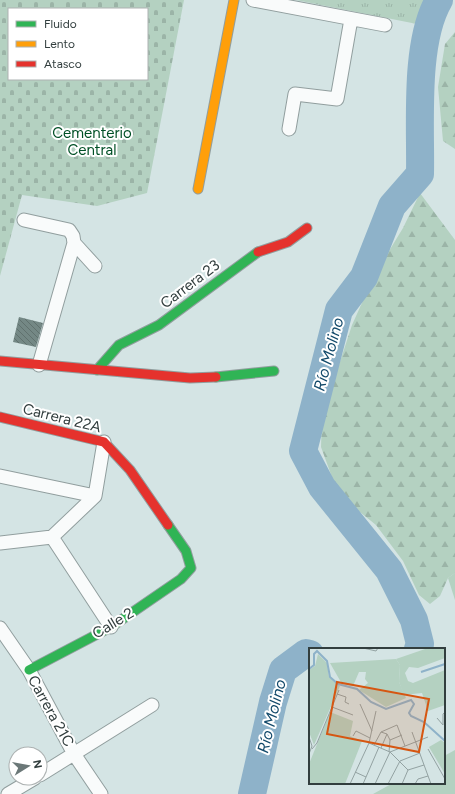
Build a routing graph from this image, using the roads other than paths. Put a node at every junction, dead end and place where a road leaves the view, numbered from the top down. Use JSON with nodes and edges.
{"nodes":[{"id":1,"x":234,"y":0,"type":"edge"},
{"id":2,"x":253,"y":0,"type":"edge"},
{"id":3,"x":351,"y":19,"type":"junction"},
{"id":4,"x":385,"y":25,"type":"dead end"},
{"id":5,"x":289,"y":129,"type":"dead end"},
{"id":6,"x":198,"y":189,"type":"dead end"},
{"id":7,"x":24,"y":220,"type":"dead end"},
{"id":8,"x":307,"y":228,"type":"dead end"},
{"id":9,"x":74,"y":242,"type":"junction"},
{"id":10,"x":95,"y":266,"type":"dead end"},
{"id":11,"x":0,"y":361,"type":"edge"},
{"id":12,"x":39,"y":364,"type":"junction"},
{"id":13,"x":97,"y":370,"type":"junction"},
{"id":14,"x":274,"y":371,"type":"dead end"},
{"id":15,"x":0,"y":417,"type":"edge"},
{"id":16,"x":104,"y":442,"type":"junction"},
{"id":17,"x":0,"y":476,"type":"edge"},
{"id":18,"x":95,"y":496,"type":"junction"},
{"id":19,"x":52,"y":537,"type":"junction"},
{"id":20,"x":0,"y":543,"type":"edge"},
{"id":21,"x":191,"y":568,"type":"joint"},
{"id":22,"x":111,"y":627,"type":"junction"},
{"id":23,"x":0,"y":628,"type":"edge"},
{"id":24,"x":29,"y":670,"type":"junction"},
{"id":25,"x":152,"y":705,"type":"dead end"},
{"id":26,"x":74,"y":754,"type":"junction"},
{"id":27,"x":48,"y":770,"type":"edge"},
{"id":28,"x":22,"y":786,"type":"edge"},
{"id":29,"x":8,"y":794,"type":"edge"},
{"id":30,"x":101,"y":794,"type":"edge"}],
"edges":[{"from":1,"to":6,"type":"street"},
{"from":2,"to":3,"type":"street"},
{"from":3,"to":4,"type":"street"},
{"from":3,"to":5,"type":"street"},
{"from":7,"to":9,"type":"street"},
{"from":8,"to":13,"type":"street","name":"Carrera 23"},
{"from":9,"to":10,"type":"street"},
{"from":9,"to":12,"type":"street"},
{"from":11,"to":12,"type":"street"},
{"from":12,"to":13,"type":"street"},
{"from":13,"to":14,"type":"street"},
{"from":15,"to":16,"type":"street","name":"Carrera 22A"},
{"from":16,"to":18,"type":"street"},
{"from":16,"to":21,"type":"street","name":"Carrera 22A"},
{"from":17,"to":18,"type":"street"},
{"from":18,"to":19,"type":"street"},
{"from":19,"to":20,"type":"street"},
{"from":19,"to":22,"type":"street"},
{"from":21,"to":22,"type":"street","name":"Calle 2"},
{"from":22,"to":24,"type":"street","name":"Calle 2"},
{"from":23,"to":24,"type":"street","name":"Carrera 21C"},
{"from":24,"to":26,"type":"street","name":"Carrera 21C"},
{"from":25,"to":26,"type":"street"},
{"from":26,"to":27,"type":"street"},
{"from":26,"to":30,"type":"street","name":"Carrera 21C"},
{"from":28,"to":29,"type":"street"}]}
